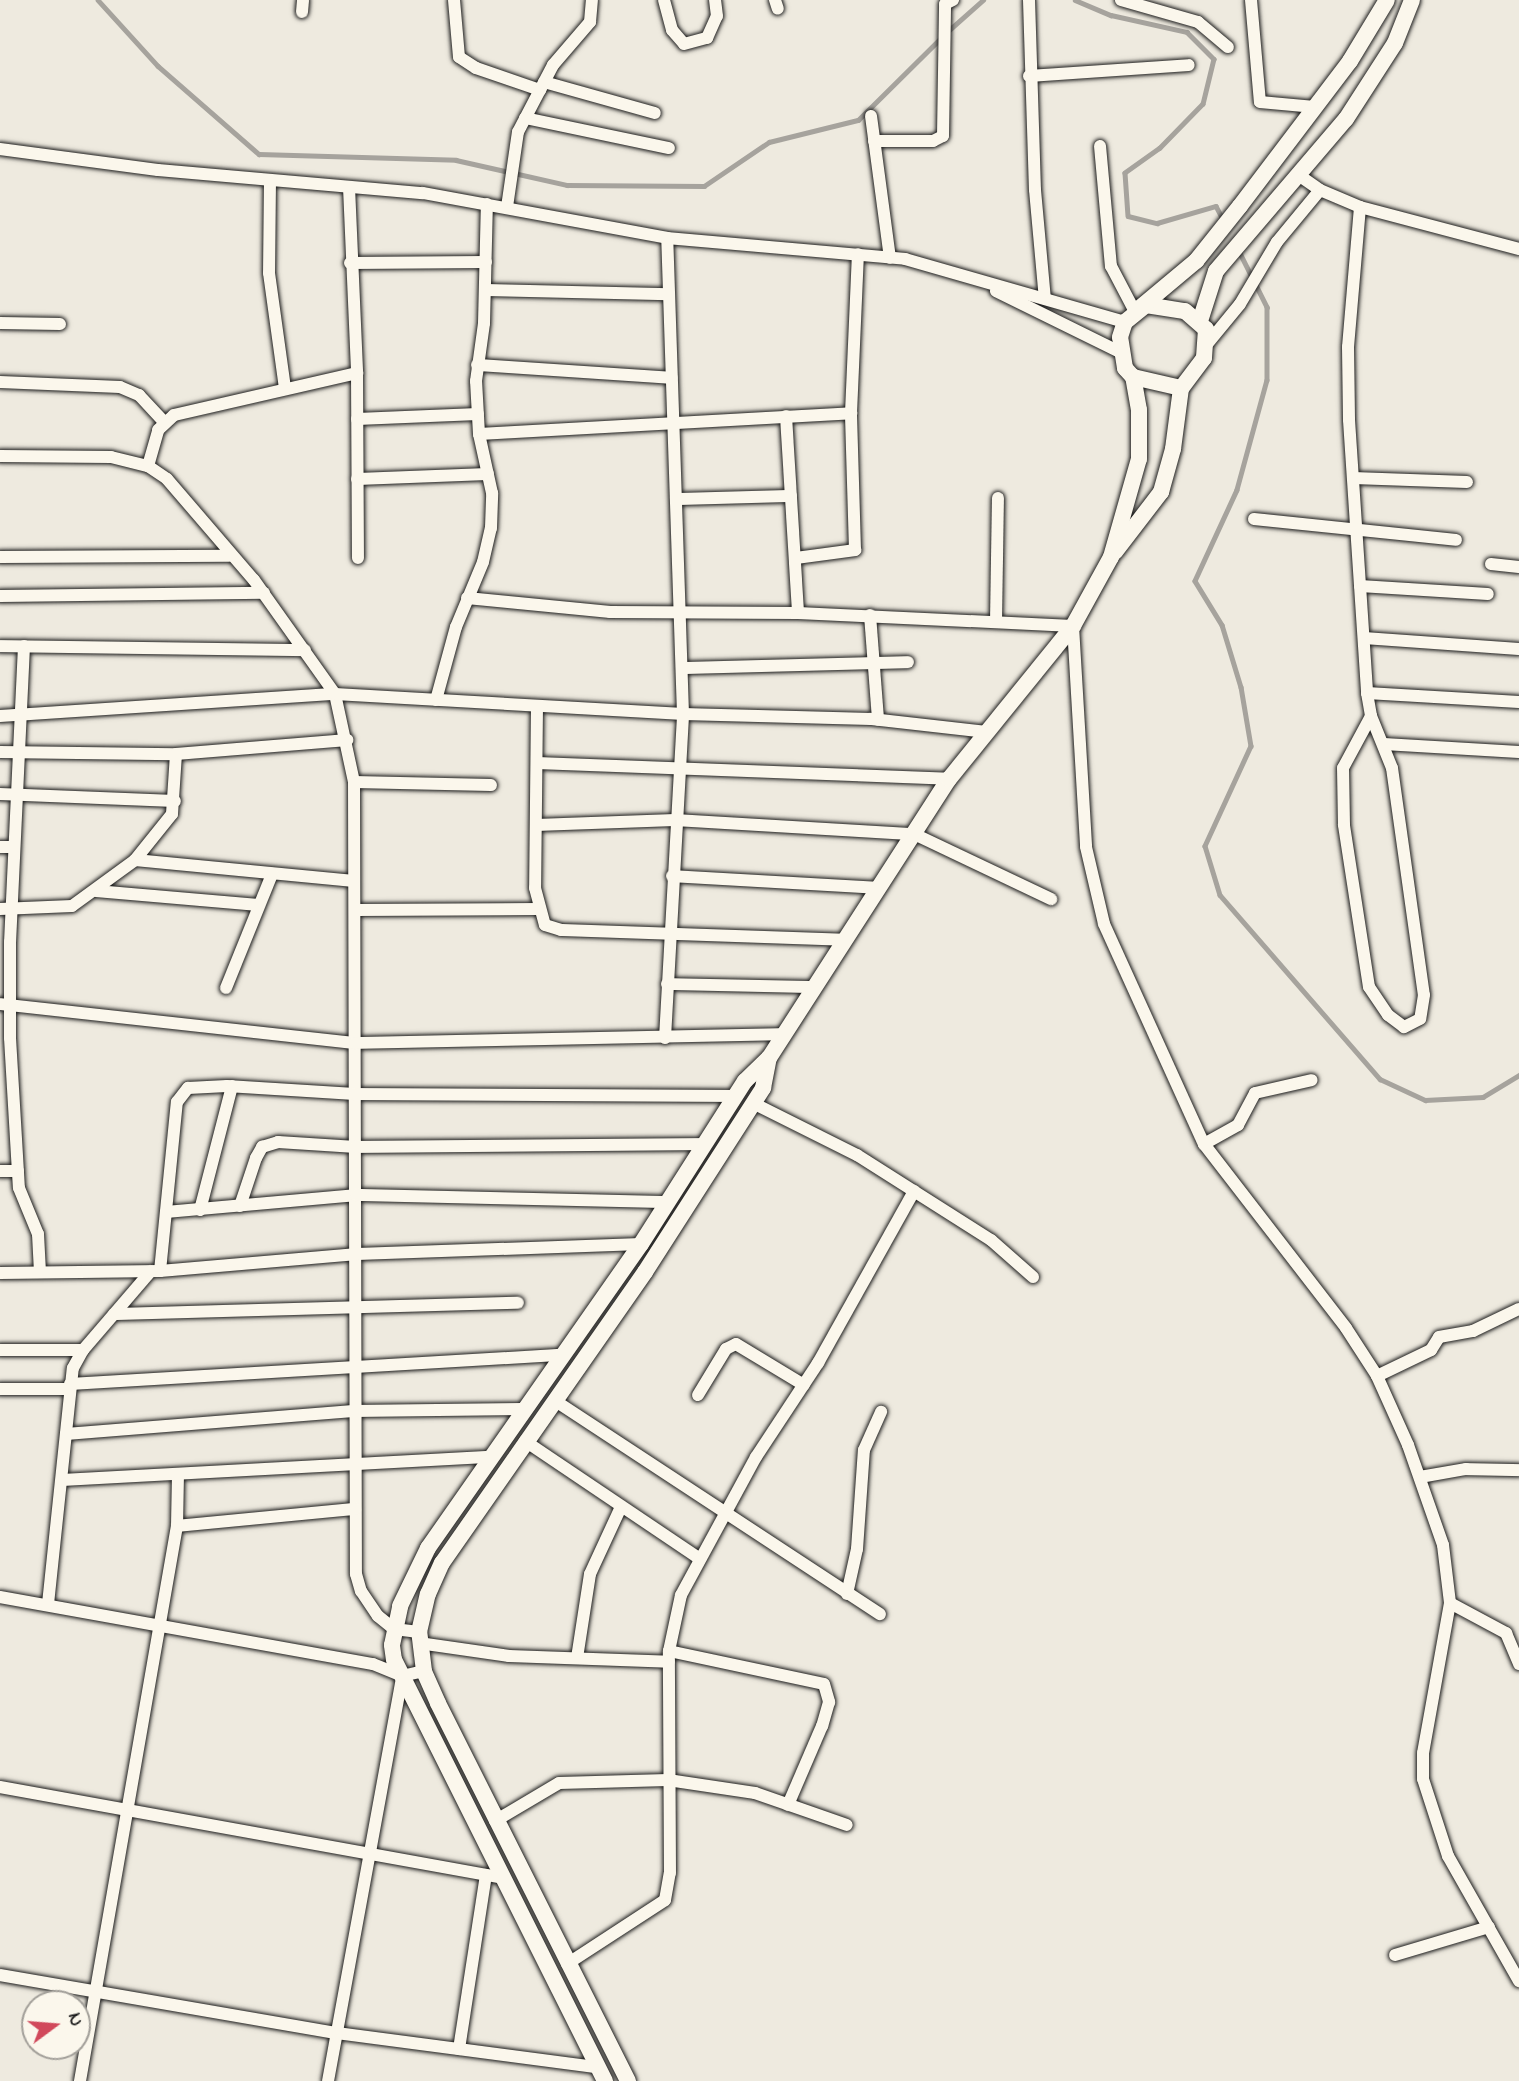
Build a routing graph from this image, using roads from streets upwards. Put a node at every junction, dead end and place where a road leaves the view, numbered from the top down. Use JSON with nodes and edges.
{"nodes":[{"id":1,"x":454,"y":0,"type":"edge"},
{"id":2,"x":592,"y":0,"type":"edge"},
{"id":3,"x":664,"y":0,"type":"edge"},
{"id":4,"x":715,"y":0,"type":"edge"},
{"id":5,"x":953,"y":0,"type":"edge"},
{"id":6,"x":1029,"y":0,"type":"edge"},
{"id":7,"x":1121,"y":0,"type":"edge"},
{"id":8,"x":1251,"y":0,"type":"edge"},
{"id":9,"x":1387,"y":0,"type":"edge"},
{"id":10,"x":1412,"y":0,"type":"edge"},
{"id":11,"x":1159,"y":6,"type":"edge"},
{"id":12,"x":1228,"y":47,"type":"dead end"},
{"id":13,"x":1189,"y":65,"type":"dead end"},
{"id":14,"x":1029,"y":76,"type":"junction"},
{"id":15,"x":542,"y":86,"type":"junction"},
{"id":16,"x":1315,"y":107,"type":"junction"},
{"id":17,"x":655,"y":113,"type":"dead end"},
{"id":18,"x":871,"y":116,"type":"dead end"},
{"id":19,"x":526,"y":118,"type":"junction"},
{"id":20,"x":874,"y":141,"type":"junction"},
{"id":21,"x":1100,"y":146,"type":"dead end"},
{"id":22,"x":668,"y":148,"type":"dead end"},
{"id":23,"x":0,"y":149,"type":"edge"},
{"id":24,"x":1300,"y":176,"type":"junction"},
{"id":25,"x":270,"y":180,"type":"junction"},
{"id":26,"x":349,"y":187,"type":"junction"},
{"id":27,"x":1320,"y":190,"type":"junction"},
{"id":28,"x":487,"y":204,"type":"junction"},
{"id":29,"x":507,"y":207,"type":"junction"},
{"id":30,"x":1360,"y":207,"type":"junction"},
{"id":31,"x":667,"y":238,"type":"junction"},
{"id":32,"x":1519,"y":249,"type":"edge"},
{"id":33,"x":858,"y":254,"type":"junction"},
{"id":34,"x":890,"y":258,"type":"junction"},
{"id":35,"x":486,"y":262,"type":"junction"},
{"id":36,"x":350,"y":263,"type":"junction"},
{"id":37,"x":964,"y":275,"type":"junction"},
{"id":38,"x":486,"y":290,"type":"junction"},
{"id":39,"x":669,"y":294,"type":"junction"},
{"id":40,"x":1045,"y":299,"type":"junction"},
{"id":41,"x":1130,"y":317,"type":"junction"},
{"id":42,"x":1200,"y":321,"type":"junction"},
{"id":43,"x":0,"y":323,"type":"edge"},
{"id":44,"x":60,"y":324,"type":"dead end"},
{"id":45,"x":1208,"y":343,"type":"junction"},
{"id":46,"x":1118,"y":351,"type":"junction"},
{"id":47,"x":477,"y":365,"type":"junction"},
{"id":48,"x":357,"y":373,"type":"junction"},
{"id":49,"x":1133,"y":377,"type":"junction"},
{"id":50,"x":672,"y":378,"type":"junction"},
{"id":51,"x":0,"y":382,"type":"edge"},
{"id":52,"x":1181,"y":388,"type":"junction"},
{"id":53,"x":285,"y":389,"type":"junction"},
{"id":54,"x":851,"y":413,"type":"junction"},
{"id":55,"x":478,"y":414,"type":"junction"},
{"id":56,"x":786,"y":416,"type":"junction"},
{"id":57,"x":357,"y":419,"type":"junction"},
{"id":58,"x":164,"y":422,"type":"junction"},
{"id":59,"x":673,"y":426,"type":"junction"},
{"id":60,"x":479,"y":434,"type":"junction"},
{"id":61,"x":0,"y":456,"type":"edge"},
{"id":62,"x":148,"y":466,"type":"junction"},
{"id":63,"x":488,"y":474,"type":"junction"},
{"id":64,"x":1353,"y":478,"type":"junction"},
{"id":65,"x":357,"y":480,"type":"junction"},
{"id":66,"x":1467,"y":482,"type":"dead end"},
{"id":67,"x":791,"y":496,"type":"junction"},
{"id":68,"x":998,"y":498,"type":"dead end"},
{"id":69,"x":676,"y":499,"type":"junction"},
{"id":70,"x":1254,"y":519,"type":"dead end"},
{"id":71,"x":1356,"y":531,"type":"junction"},
{"id":72,"x":1456,"y":540,"type":"dead end"},
{"id":73,"x":229,"y":556,"type":"junction"},
{"id":74,"x":0,"y":557,"type":"edge"},
{"id":75,"x":1111,"y":557,"type":"junction"},
{"id":76,"x":358,"y":558,"type":"dead end"},
{"id":77,"x":796,"y":558,"type":"junction"},
{"id":78,"x":1491,"y":564,"type":"dead end"},
{"id":79,"x":1519,"y":567,"type":"edge"},
{"id":80,"x":1360,"y":586,"type":"junction"},
{"id":81,"x":264,"y":593,"type":"junction"},
{"id":82,"x":1488,"y":594,"type":"dead end"},
{"id":83,"x":0,"y":596,"type":"edge"},
{"id":84,"x":467,"y":598,"type":"junction"},
{"id":85,"x":680,"y":612,"type":"junction"},
{"id":86,"x":798,"y":613,"type":"junction"},
{"id":87,"x":870,"y":615,"type":"junction"},
{"id":88,"x":996,"y":622,"type":"junction"},
{"id":89,"x":1073,"y":626,"type":"junction"},
{"id":90,"x":1364,"y":638,"type":"junction"},
{"id":91,"x":0,"y":646,"type":"edge"},
{"id":92,"x":24,"y":646,"type":"junction"},
{"id":93,"x":1519,"y":649,"type":"edge"},
{"id":94,"x":305,"y":650,"type":"junction"},
{"id":95,"x":874,"y":662,"type":"junction"},
{"id":96,"x":908,"y":662,"type":"dead end"},
{"id":97,"x":682,"y":668,"type":"junction"},
{"id":98,"x":1367,"y":693,"type":"junction"},
{"id":99,"x":335,"y":694,"type":"junction"},
{"id":100,"x":436,"y":700,"type":"junction"},
{"id":101,"x":1519,"y":702,"type":"edge"},
{"id":102,"x":537,"y":706,"type":"junction"},
{"id":103,"x":683,"y":714,"type":"junction"},
{"id":104,"x":0,"y":716,"type":"edge"},
{"id":105,"x":20,"y":716,"type":"junction"},
{"id":106,"x":1371,"y":716,"type":"junction"},
{"id":107,"x":878,"y":720,"type":"junction"},
{"id":108,"x":987,"y":732,"type":"junction"},
{"id":109,"x":347,"y":740,"type":"junction"},
{"id":110,"x":1384,"y":744,"type":"junction"},
{"id":111,"x":0,"y":752,"type":"edge"},
{"id":112,"x":19,"y":752,"type":"junction"},
{"id":113,"x":1519,"y":752,"type":"edge"},
{"id":114,"x":176,"y":754,"type":"junction"},
{"id":115,"x":537,"y":763,"type":"junction"},
{"id":116,"x":680,"y":769,"type":"junction"},
{"id":117,"x":950,"y":779,"type":"junction"},
{"id":118,"x":354,"y":782,"type":"junction"},
{"id":119,"x":491,"y":785,"type":"dead end"},
{"id":120,"x":0,"y":794,"type":"edge"},
{"id":121,"x":17,"y":794,"type":"junction"},
{"id":122,"x":175,"y":801,"type":"junction"},
{"id":123,"x":675,"y":820,"type":"junction"},
{"id":124,"x":536,"y":825,"type":"junction"},
{"id":125,"x":914,"y":834,"type":"junction"},
{"id":126,"x":0,"y":847,"type":"edge"},
{"id":127,"x":14,"y":847,"type":"junction"},
{"id":128,"x":135,"y":860,"type":"junction"},
{"id":129,"x":272,"y":874,"type":"junction"},
{"id":130,"x":672,"y":876,"type":"junction"},
{"id":131,"x":354,"y":881,"type":"junction"},
{"id":132,"x":879,"y":888,"type":"junction"},
{"id":133,"x":96,"y":891,"type":"junction"},
{"id":134,"x":1051,"y":899,"type":"dead end"},
{"id":135,"x":258,"y":905,"type":"junction"},
{"id":136,"x":6,"y":909,"type":"edge"},
{"id":137,"x":538,"y":909,"type":"junction"},
{"id":138,"x":355,"y":910,"type":"junction"},
{"id":139,"x":670,"y":933,"type":"junction"},
{"id":140,"x":845,"y":940,"type":"junction"},
{"id":141,"x":5,"y":954,"type":"edge"},
{"id":142,"x":667,"y":984,"type":"junction"},
{"id":143,"x":815,"y":987,"type":"junction"},
{"id":144,"x":226,"y":988,"type":"dead end"},
{"id":145,"x":5,"y":1004,"type":"edge"},
{"id":146,"x":784,"y":1034,"type":"junction"},
{"id":147,"x":665,"y":1038,"type":"junction"},
{"id":148,"x":355,"y":1043,"type":"junction"},
{"id":149,"x":6,"y":1058,"type":"edge"},
{"id":150,"x":769,"y":1058,"type":"junction"},
{"id":151,"x":1312,"y":1080,"type":"dead end"},
{"id":152,"x":232,"y":1086,"type":"junction"},
{"id":153,"x":355,"y":1094,"type":"junction"},
{"id":154,"x":736,"y":1096,"type":"junction"},
{"id":155,"x":753,"y":1103,"type":"junction"},
{"id":156,"x":704,"y":1144,"type":"junction"},
{"id":157,"x":1204,"y":1144,"type":"junction"},
{"id":158,"x":356,"y":1147,"type":"junction"},
{"id":159,"x":0,"y":1171,"type":"edge"},
{"id":160,"x":18,"y":1171,"type":"junction"},
{"id":161,"x":914,"y":1191,"type":"junction"},
{"id":162,"x":357,"y":1195,"type":"junction"},
{"id":163,"x":667,"y":1202,"type":"junction"},
{"id":164,"x":240,"y":1206,"type":"junction"},
{"id":165,"x":200,"y":1210,"type":"junction"},
{"id":166,"x":166,"y":1212,"type":"junction"},
{"id":167,"x":640,"y":1244,"type":"junction"},
{"id":168,"x":357,"y":1254,"type":"junction"},
{"id":169,"x":156,"y":1271,"type":"junction"},
{"id":170,"x":40,"y":1272,"type":"junction"},
{"id":171,"x":0,"y":1273,"type":"edge"},
{"id":172,"x":1034,"y":1278,"type":"dead end"},
{"id":173,"x":518,"y":1303,"type":"dead end"},
{"id":174,"x":356,"y":1309,"type":"junction"},
{"id":175,"x":1519,"y":1309,"type":"edge"},
{"id":176,"x":114,"y":1314,"type":"junction"},
{"id":177,"x":0,"y":1350,"type":"edge"},
{"id":178,"x":83,"y":1350,"type":"junction"},
{"id":179,"x":561,"y":1355,"type":"junction"},
{"id":180,"x":354,"y":1368,"type":"junction"},
{"id":181,"x":1377,"y":1376,"type":"junction"},
{"id":182,"x":804,"y":1385,"type":"junction"},
{"id":183,"x":70,"y":1386,"type":"junction"},
{"id":184,"x":0,"y":1389,"type":"edge"},
{"id":185,"x":698,"y":1395,"type":"dead end"},
{"id":186,"x":554,"y":1400,"type":"junction"},
{"id":187,"x":522,"y":1409,"type":"junction"},
{"id":188,"x":354,"y":1411,"type":"junction"},
{"id":189,"x":881,"y":1412,"type":"dead end"},
{"id":190,"x":66,"y":1434,"type":"junction"},
{"id":191,"x":524,"y":1441,"type":"junction"},
{"id":192,"x":490,"y":1457,"type":"junction"},
{"id":193,"x":354,"y":1463,"type":"junction"},
{"id":194,"x":1519,"y":1470,"type":"edge"},
{"id":195,"x":178,"y":1475,"type":"junction"},
{"id":196,"x":1420,"y":1477,"type":"junction"},
{"id":197,"x":62,"y":1480,"type":"junction"},
{"id":198,"x":355,"y":1509,"type":"junction"},
{"id":199,"x":620,"y":1509,"type":"junction"},
{"id":200,"x":724,"y":1514,"type":"junction"},
{"id":201,"x":177,"y":1526,"type":"junction"},
{"id":202,"x":700,"y":1559,"type":"junction"},
{"id":203,"x":847,"y":1594,"type":"junction"},
{"id":204,"x":0,"y":1597,"type":"edge"},
{"id":205,"x":1450,"y":1604,"type":"junction"},
{"id":206,"x":48,"y":1605,"type":"junction"},
{"id":207,"x":880,"y":1614,"type":"dead end"},
{"id":208,"x":160,"y":1623,"type":"junction"},
{"id":209,"x":394,"y":1629,"type":"junction"},
{"id":210,"x":419,"y":1638,"type":"junction"},
{"id":211,"x":669,"y":1656,"type":"junction"},
{"id":212,"x":577,"y":1658,"type":"junction"},
{"id":213,"x":1519,"y":1664,"type":"edge"},
{"id":214,"x":424,"y":1671,"type":"junction"},
{"id":215,"x":402,"y":1676,"type":"junction"},
{"id":216,"x":668,"y":1780,"type":"junction"},
{"id":217,"x":0,"y":1787,"type":"edge"},
{"id":218,"x":788,"y":1805,"type":"junction"},
{"id":219,"x":131,"y":1810,"type":"junction"},
{"id":220,"x":495,"y":1821,"type":"junction"},
{"id":221,"x":847,"y":1825,"type":"dead end"},
{"id":222,"x":368,"y":1855,"type":"junction"},
{"id":223,"x":486,"y":1875,"type":"junction"},
{"id":224,"x":503,"y":1878,"type":"junction"},
{"id":225,"x":1489,"y":1927,"type":"junction"},
{"id":226,"x":1395,"y":1955,"type":"dead end"},
{"id":227,"x":567,"y":1964,"type":"junction"},
{"id":228,"x":0,"y":1975,"type":"edge"},
{"id":229,"x":1519,"y":1981,"type":"edge"},
{"id":230,"x":96,"y":1991,"type":"junction"},
{"id":231,"x":337,"y":2034,"type":"junction"},
{"id":232,"x":459,"y":2049,"type":"junction"},
{"id":233,"x":601,"y":2074,"type":"edge"},
{"id":234,"x":80,"y":2081,"type":"edge"},
{"id":235,"x":328,"y":2081,"type":"edge"},
{"id":236,"x":628,"y":2081,"type":"edge"}],
"edges":[{"from":1,"to":15,"type":"street"},
{"from":2,"to":15,"type":"street"},
{"from":3,"to":4,"type":"street"},
{"from":5,"to":20,"type":"street"},
{"from":6,"to":14,"type":"street"},
{"from":7,"to":11,"type":"street"},
{"from":8,"to":16,"type":"street"},
{"from":9,"to":16,"type":"street"},
{"from":10,"to":24,"type":"street"},
{"from":11,"to":12,"type":"street"},
{"from":13,"to":14,"type":"street"},
{"from":14,"to":40,"type":"street"},
{"from":15,"to":17,"type":"street"},
{"from":15,"to":19,"type":"street"},
{"from":16,"to":41,"type":"street"},
{"from":18,"to":20,"type":"street"},
{"from":19,"to":22,"type":"street"},
{"from":19,"to":29,"type":"street"},
{"from":20,"to":34,"type":"street"},
{"from":21,"to":41,"type":"street"},
{"from":23,"to":25,"type":"street"},
{"from":24,"to":27,"type":"street"},
{"from":24,"to":42,"type":"street"},
{"from":25,"to":26,"type":"street"},
{"from":25,"to":53,"type":"street"},
{"from":26,"to":28,"type":"street"},
{"from":26,"to":36,"type":"street"},
{"from":27,"to":30,"type":"street"},
{"from":27,"to":45,"type":"street"},
{"from":28,"to":29,"type":"street"},
{"from":28,"to":35,"type":"street"},
{"from":29,"to":31,"type":"street"},
{"from":30,"to":32,"type":"street"},
{"from":30,"to":64,"type":"street"},
{"from":31,"to":33,"type":"street"},
{"from":31,"to":39,"type":"street"},
{"from":33,"to":34,"type":"street"},
{"from":33,"to":54,"type":"street"},
{"from":34,"to":37,"type":"street"},
{"from":35,"to":36,"type":"street"},
{"from":35,"to":38,"type":"street"},
{"from":36,"to":48,"type":"street"},
{"from":37,"to":40,"type":"street"},
{"from":37,"to":46,"type":"street"},
{"from":38,"to":39,"type":"street"},
{"from":38,"to":47,"type":"street"},
{"from":39,"to":50,"type":"street"},
{"from":40,"to":41,"type":"street"},
{"from":41,"to":42,"type":"street"},
{"from":41,"to":46,"type":"street"},
{"from":42,"to":45,"type":"street"},
{"from":43,"to":44,"type":"street"},
{"from":45,"to":52,"type":"street"},
{"from":46,"to":49,"type":"street"},
{"from":47,"to":50,"type":"street"},
{"from":47,"to":55,"type":"street"},
{"from":48,"to":53,"type":"street"},
{"from":48,"to":57,"type":"street"},
{"from":49,"to":52,"type":"street"},
{"from":49,"to":75,"type":"street"},
{"from":50,"to":59,"type":"street"},
{"from":51,"to":58,"type":"street"},
{"from":52,"to":75,"type":"street"},
{"from":53,"to":58,"type":"street"},
{"from":54,"to":56,"type":"street"},
{"from":54,"to":77,"type":"street"},
{"from":55,"to":57,"type":"street"},
{"from":55,"to":60,"type":"street"},
{"from":56,"to":59,"type":"street"},
{"from":56,"to":67,"type":"street"},
{"from":57,"to":65,"type":"street"},
{"from":58,"to":62,"type":"street"},
{"from":59,"to":60,"type":"street"},
{"from":59,"to":69,"type":"street"},
{"from":60,"to":63,"type":"street"},
{"from":61,"to":62,"type":"street"},
{"from":62,"to":73,"type":"street"},
{"from":63,"to":65,"type":"street"},
{"from":63,"to":84,"type":"street"},
{"from":64,"to":66,"type":"street"},
{"from":64,"to":71,"type":"street"},
{"from":65,"to":76,"type":"street"},
{"from":67,"to":69,"type":"street"},
{"from":67,"to":77,"type":"street"},
{"from":68,"to":88,"type":"street"},
{"from":69,"to":85,"type":"street"},
{"from":70,"to":71,"type":"street"},
{"from":71,"to":72,"type":"street"},
{"from":71,"to":80,"type":"street"},
{"from":73,"to":74,"type":"street"},
{"from":73,"to":81,"type":"street"},
{"from":75,"to":89,"type":"street"},
{"from":77,"to":86,"type":"street"},
{"from":78,"to":79,"type":"street"},
{"from":80,"to":82,"type":"street"},
{"from":80,"to":90,"type":"street"},
{"from":81,"to":83,"type":"street"},
{"from":81,"to":94,"type":"street"},
{"from":84,"to":85,"type":"street"},
{"from":84,"to":100,"type":"street"},
{"from":85,"to":86,"type":"street"},
{"from":85,"to":97,"type":"street"},
{"from":86,"to":87,"type":"street"},
{"from":87,"to":88,"type":"street"},
{"from":87,"to":95,"type":"street"},
{"from":88,"to":89,"type":"street"},
{"from":89,"to":108,"type":"street"},
{"from":89,"to":157,"type":"street"},
{"from":90,"to":93,"type":"street"},
{"from":90,"to":98,"type":"street"},
{"from":91,"to":92,"type":"street"},
{"from":92,"to":94,"type":"street"},
{"from":92,"to":105,"type":"street"},
{"from":94,"to":99,"type":"street"},
{"from":95,"to":96,"type":"street"},
{"from":95,"to":97,"type":"street"},
{"from":95,"to":107,"type":"street"},
{"from":97,"to":103,"type":"street"},
{"from":98,"to":101,"type":"street"},
{"from":98,"to":106,"type":"street"},
{"from":99,"to":100,"type":"street"},
{"from":99,"to":105,"type":"street"},
{"from":99,"to":109,"type":"street"},
{"from":100,"to":102,"type":"street"},
{"from":102,"to":103,"type":"street"},
{"from":102,"to":115,"type":"street"},
{"from":103,"to":107,"type":"street"},
{"from":103,"to":116,"type":"street"},
{"from":104,"to":105,"type":"street"},
{"from":105,"to":112,"type":"street"},
{"from":106,"to":110,"type":"street"},
{"from":106,"to":110,"type":"street"},
{"from":107,"to":108,"type":"street"},
{"from":108,"to":117,"type":"street"},
{"from":109,"to":114,"type":"street"},
{"from":109,"to":118,"type":"street"},
{"from":110,"to":113,"type":"street"},
{"from":111,"to":112,"type":"street"},
{"from":112,"to":114,"type":"street"},
{"from":112,"to":121,"type":"street"},
{"from":114,"to":122,"type":"street"},
{"from":115,"to":116,"type":"street"},
{"from":115,"to":124,"type":"street"},
{"from":116,"to":117,"type":"street"},
{"from":116,"to":123,"type":"street"},
{"from":117,"to":125,"type":"street"},
{"from":118,"to":119,"type":"street"},
{"from":118,"to":131,"type":"street"},
{"from":120,"to":121,"type":"street"},
{"from":121,"to":122,"type":"street"},
{"from":121,"to":127,"type":"street"},
{"from":122,"to":128,"type":"street"},
{"from":123,"to":124,"type":"street"},
{"from":123,"to":125,"type":"street"},
{"from":123,"to":130,"type":"street"},
{"from":124,"to":137,"type":"street"},
{"from":125,"to":132,"type":"street"},
{"from":125,"to":134,"type":"street"},
{"from":126,"to":127,"type":"street"},
{"from":127,"to":136,"type":"street"},
{"from":128,"to":129,"type":"street"},
{"from":128,"to":133,"type":"street"},
{"from":129,"to":131,"type":"street"},
{"from":129,"to":135,"type":"street"},
{"from":130,"to":132,"type":"street"},
{"from":130,"to":139,"type":"street"},
{"from":131,"to":138,"type":"street"},
{"from":132,"to":140,"type":"street"},
{"from":133,"to":135,"type":"street"},
{"from":133,"to":136,"type":"street"},
{"from":135,"to":144,"type":"street"},
{"from":136,"to":141,"type":"street"},
{"from":137,"to":138,"type":"street"},
{"from":137,"to":139,"type":"street"},
{"from":138,"to":148,"type":"street"},
{"from":139,"to":140,"type":"street"},
{"from":139,"to":142,"type":"street"},
{"from":140,"to":143,"type":"street"},
{"from":141,"to":145,"type":"street"},
{"from":142,"to":143,"type":"street"},
{"from":142,"to":147,"type":"street"},
{"from":143,"to":146,"type":"street"},
{"from":145,"to":148,"type":"street"},
{"from":145,"to":149,"type":"street"},
{"from":146,"to":147,"type":"street"},
{"from":146,"to":150,"type":"street"},
{"from":147,"to":148,"type":"street"},
{"from":148,"to":153,"type":"street"},
{"from":149,"to":160,"type":"street"},
{"from":150,"to":154,"type":"street"},
{"from":150,"to":155,"type":"street"},
{"from":151,"to":157,"type":"street"},
{"from":152,"to":153,"type":"street"},
{"from":152,"to":165,"type":"street"},
{"from":152,"to":166,"type":"street"},
{"from":153,"to":154,"type":"street"},
{"from":153,"to":158,"type":"street"},
{"from":154,"to":156,"type":"street"},
{"from":155,"to":161,"type":"street"},
{"from":155,"to":186,"type":"street"},
{"from":156,"to":158,"type":"street"},
{"from":156,"to":163,"type":"street"},
{"from":157,"to":181,"type":"street"},
{"from":158,"to":162,"type":"street"},
{"from":158,"to":164,"type":"street"},
{"from":159,"to":160,"type":"street"},
{"from":160,"to":170,"type":"street"},
{"from":161,"to":172,"type":"street"},
{"from":161,"to":182,"type":"street"},
{"from":162,"to":163,"type":"street"},
{"from":162,"to":164,"type":"street"},
{"from":162,"to":168,"type":"street"},
{"from":163,"to":167,"type":"street"},
{"from":164,"to":165,"type":"street"},
{"from":165,"to":166,"type":"street"},
{"from":166,"to":169,"type":"street"},
{"from":167,"to":168,"type":"street"},
{"from":167,"to":179,"type":"street"},
{"from":168,"to":169,"type":"street"},
{"from":168,"to":174,"type":"street"},
{"from":169,"to":170,"type":"street"},
{"from":169,"to":176,"type":"street"},
{"from":170,"to":171,"type":"street"},
{"from":173,"to":174,"type":"street"},
{"from":174,"to":176,"type":"street"},
{"from":174,"to":180,"type":"street"},
{"from":175,"to":181,"type":"street"},
{"from":176,"to":178,"type":"street"},
{"from":177,"to":178,"type":"street"},
{"from":178,"to":183,"type":"street"},
{"from":179,"to":180,"type":"street"},
{"from":179,"to":187,"type":"street"},
{"from":180,"to":183,"type":"street"},
{"from":180,"to":188,"type":"street"},
{"from":181,"to":196,"type":"street"},
{"from":182,"to":185,"type":"street"},
{"from":182,"to":200,"type":"street"},
{"from":183,"to":184,"type":"street"},
{"from":183,"to":190,"type":"street"},
{"from":186,"to":191,"type":"street"},
{"from":186,"to":200,"type":"street"},
{"from":187,"to":188,"type":"street"},
{"from":187,"to":192,"type":"street"},
{"from":188,"to":190,"type":"street"},
{"from":188,"to":193,"type":"street"},
{"from":189,"to":203,"type":"street"},
{"from":190,"to":197,"type":"street"},
{"from":191,"to":199,"type":"street"},
{"from":191,"to":210,"type":"street"},
{"from":192,"to":193,"type":"street"},
{"from":192,"to":209,"type":"street"},
{"from":193,"to":195,"type":"street"},
{"from":193,"to":198,"type":"street"},
{"from":194,"to":196,"type":"street"},
{"from":195,"to":197,"type":"street"},
{"from":195,"to":201,"type":"street"},
{"from":196,"to":205,"type":"street"},
{"from":197,"to":206,"type":"street"},
{"from":198,"to":201,"type":"street"},
{"from":198,"to":209,"type":"street"},
{"from":199,"to":202,"type":"street"},
{"from":199,"to":212,"type":"street"},
{"from":200,"to":202,"type":"street"},
{"from":200,"to":203,"type":"street"},
{"from":201,"to":208,"type":"street"},
{"from":202,"to":211,"type":"street"},
{"from":203,"to":207,"type":"street"},
{"from":204,"to":206,"type":"street"},
{"from":205,"to":213,"type":"street"},
{"from":205,"to":225,"type":"street"},
{"from":206,"to":208,"type":"street"},
{"from":208,"to":215,"type":"street"},
{"from":208,"to":219,"type":"street"},
{"from":209,"to":210,"type":"street"},
{"from":209,"to":215,"type":"street"},
{"from":210,"to":212,"type":"street"},
{"from":210,"to":214,"type":"street"},
{"from":211,"to":212,"type":"street"},
{"from":211,"to":216,"type":"street"},
{"from":211,"to":218,"type":"street"},
{"from":214,"to":215,"type":"street"},
{"from":214,"to":220,"type":"street"},
{"from":215,"to":222,"type":"street"},
{"from":215,"to":224,"type":"street"},
{"from":216,"to":218,"type":"street"},
{"from":216,"to":220,"type":"street"},
{"from":216,"to":227,"type":"street"},
{"from":217,"to":219,"type":"street"},
{"from":218,"to":221,"type":"street"},
{"from":219,"to":222,"type":"street"},
{"from":219,"to":230,"type":"street"},
{"from":220,"to":227,"type":"street"},
{"from":222,"to":223,"type":"street"},
{"from":222,"to":231,"type":"street"},
{"from":223,"to":224,"type":"street"},
{"from":223,"to":232,"type":"street"},
{"from":224,"to":233,"type":"street"},
{"from":225,"to":226,"type":"street"},
{"from":225,"to":229,"type":"street"},
{"from":227,"to":236,"type":"street"},
{"from":228,"to":230,"type":"street"},
{"from":230,"to":231,"type":"street"},
{"from":230,"to":234,"type":"street"},
{"from":231,"to":232,"type":"street"},
{"from":231,"to":235,"type":"street"},
{"from":232,"to":233,"type":"street"}]}
